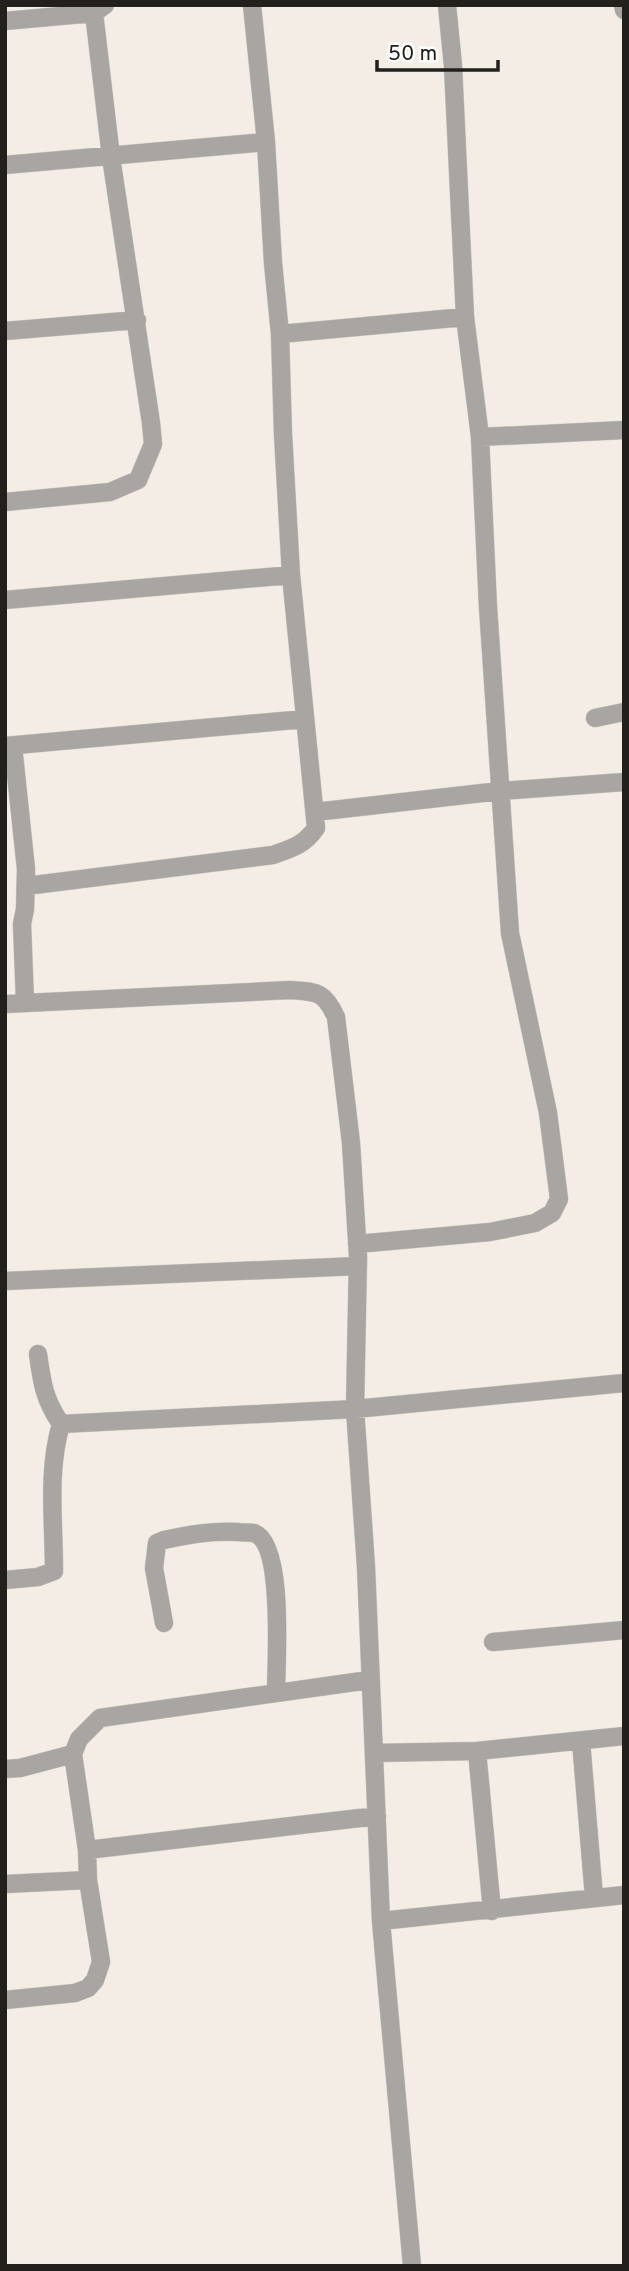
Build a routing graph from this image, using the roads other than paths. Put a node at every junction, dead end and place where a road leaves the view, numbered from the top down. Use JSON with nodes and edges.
{"nodes":[{"id":1,"x":252,"y":5,"type":"edge"},
{"id":2,"x":447,"y":5,"type":"edge"},
{"id":3,"x":99,"y":9,"type":"edge"},
{"id":4,"x":5,"y":21,"type":"edge"},
{"id":5,"x":266,"y":142,"type":"junction"},
{"id":6,"x":111,"y":157,"type":"junction"},
{"id":7,"x":5,"y":164,"type":"edge"},
{"id":8,"x":465,"y":317,"type":"junction"},
{"id":9,"x":137,"y":320,"type":"junction"},
{"id":10,"x":5,"y":331,"type":"edge"},
{"id":11,"x":280,"y":334,"type":"junction"},
{"id":12,"x":624,"y":430,"type":"edge"},
{"id":13,"x":480,"y":438,"type":"junction"},
{"id":14,"x":5,"y":502,"type":"edge"},
{"id":15,"x":291,"y":575,"type":"junction"},
{"id":16,"x":5,"y":600,"type":"edge"},
{"id":17,"x":624,"y":712,"type":"edge"},
{"id":18,"x":595,"y":718,"type":"dead end"},
{"id":19,"x":305,"y":719,"type":"junction"},
{"id":20,"x":9,"y":746,"type":"edge"},
{"id":21,"x":624,"y":782,"type":"edge"},
{"id":22,"x":500,"y":791,"type":"junction"},
{"id":23,"x":316,"y":813,"type":"junction"},
{"id":24,"x":26,"y":886,"type":"junction"},
{"id":25,"x":14,"y":925,"type":"edge"},
{"id":26,"x":25,"y":1002,"type":"junction"},
{"id":27,"x":5,"y":1004,"type":"edge"},
{"id":28,"x":357,"y":1244,"type":"junction"},
{"id":29,"x":358,"y":1266,"type":"junction"},
{"id":30,"x":5,"y":1281,"type":"edge"},
{"id":31,"x":38,"y":1354,"type":"dead end"},
{"id":32,"x":624,"y":1383,"type":"edge"},
{"id":33,"x":355,"y":1409,"type":"junction"},
{"id":34,"x":61,"y":1424,"type":"junction"},
{"id":35,"x":5,"y":1580,"type":"edge"},
{"id":36,"x":164,"y":1623,"type":"dead end"},
{"id":37,"x":624,"y":1630,"type":"edge"},
{"id":38,"x":493,"y":1642,"type":"dead end"},
{"id":39,"x":369,"y":1681,"type":"junction"},
{"id":40,"x":276,"y":1693,"type":"junction"},
{"id":41,"x":624,"y":1735,"type":"edge"},
{"id":42,"x":580,"y":1741,"type":"junction"},
{"id":43,"x":477,"y":1751,"type":"junction"},
{"id":44,"x":374,"y":1753,"type":"junction"},
{"id":45,"x":73,"y":1754,"type":"junction"},
{"id":46,"x":5,"y":1769,"type":"edge"},
{"id":47,"x":377,"y":1816,"type":"junction"},
{"id":48,"x":87,"y":1850,"type":"junction"},
{"id":49,"x":88,"y":1880,"type":"junction"},
{"id":50,"x":5,"y":1884,"type":"edge"},
{"id":51,"x":624,"y":1895,"type":"edge"},
{"id":52,"x":594,"y":1897,"type":"junction"},
{"id":53,"x":492,"y":1911,"type":"junction"},
{"id":54,"x":381,"y":1922,"type":"junction"},
{"id":55,"x":5,"y":2000,"type":"edge"},
{"id":56,"x":412,"y":2266,"type":"edge"}],
"edges":[{"from":1,"to":5,"type":"street"},
{"from":2,"to":8,"type":"street"},
{"from":3,"to":4,"type":"street"},
{"from":3,"to":6,"type":"street"},
{"from":5,"to":6,"type":"street"},
{"from":5,"to":11,"type":"street"},
{"from":6,"to":7,"type":"street"},
{"from":6,"to":9,"type":"street"},
{"from":8,"to":11,"type":"street"},
{"from":8,"to":13,"type":"street"},
{"from":9,"to":10,"type":"street"},
{"from":9,"to":14,"type":"street"},
{"from":11,"to":15,"type":"street"},
{"from":12,"to":13,"type":"street"},
{"from":13,"to":22,"type":"street"},
{"from":15,"to":16,"type":"street"},
{"from":15,"to":19,"type":"street"},
{"from":17,"to":18,"type":"street"},
{"from":19,"to":20,"type":"street"},
{"from":19,"to":23,"type":"street"},
{"from":20,"to":24,"type":"street"},
{"from":21,"to":22,"type":"street"},
{"from":22,"to":23,"type":"street"},
{"from":22,"to":28,"type":"street"},
{"from":23,"to":24,"type":"street"},
{"from":24,"to":25,"type":"street"},
{"from":25,"to":26,"type":"street"},
{"from":26,"to":27,"type":"street"},
{"from":26,"to":28,"type":"street"},
{"from":28,"to":29,"type":"street"},
{"from":29,"to":30,"type":"street"},
{"from":29,"to":33,"type":"street"},
{"from":31,"to":34,"type":"street"},
{"from":32,"to":33,"type":"street"},
{"from":33,"to":34,"type":"street"},
{"from":33,"to":39,"type":"street"},
{"from":34,"to":35,"type":"street"},
{"from":36,"to":40,"type":"street"},
{"from":37,"to":38,"type":"street"},
{"from":39,"to":40,"type":"street"},
{"from":39,"to":44,"type":"street"},
{"from":40,"to":45,"type":"street"},
{"from":41,"to":42,"type":"street"},
{"from":42,"to":43,"type":"street"},
{"from":42,"to":52,"type":"street"},
{"from":43,"to":44,"type":"street"},
{"from":43,"to":53,"type":"street"},
{"from":44,"to":47,"type":"street"},
{"from":45,"to":46,"type":"street"},
{"from":45,"to":48,"type":"street"},
{"from":47,"to":48,"type":"street"},
{"from":47,"to":54,"type":"street"},
{"from":48,"to":49,"type":"street"},
{"from":49,"to":50,"type":"street"},
{"from":49,"to":55,"type":"street"},
{"from":51,"to":52,"type":"street"},
{"from":52,"to":53,"type":"street"},
{"from":53,"to":54,"type":"street"},
{"from":54,"to":56,"type":"street"}]}
